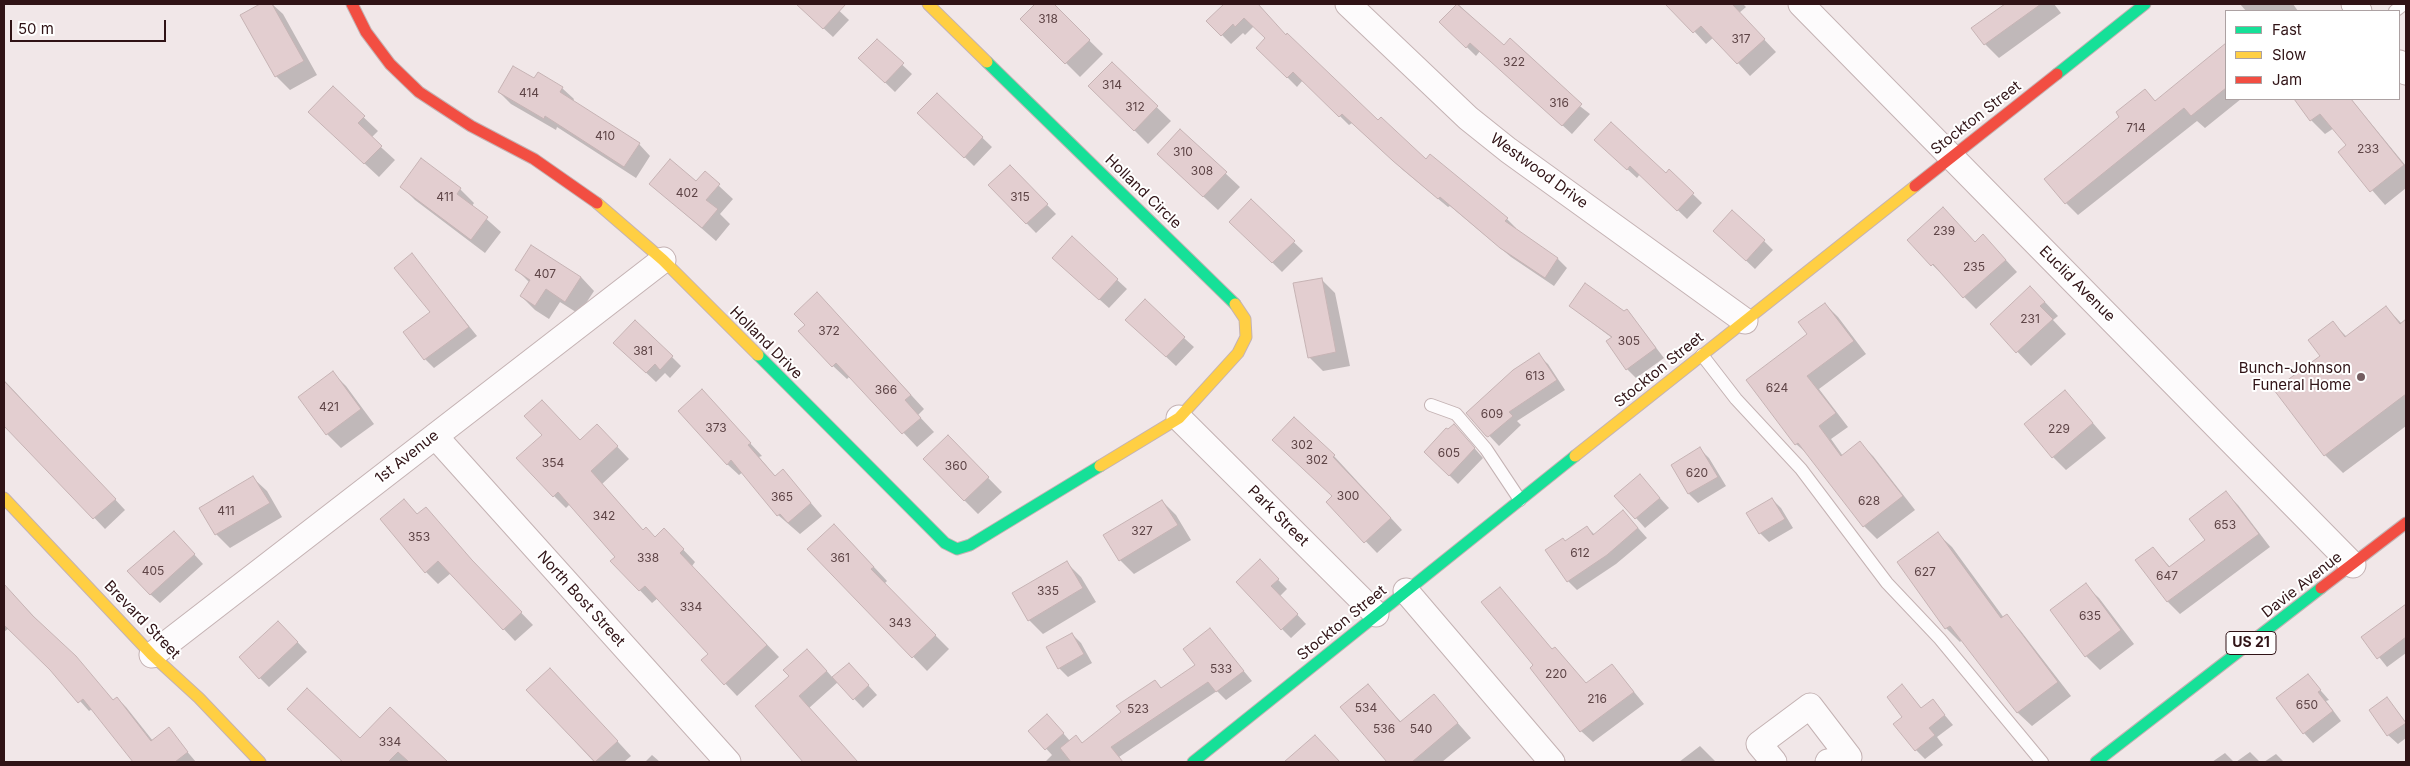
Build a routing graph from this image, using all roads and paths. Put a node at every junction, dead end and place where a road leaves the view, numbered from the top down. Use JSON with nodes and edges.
{"nodes":[{"id":1,"x":352,"y":4,"type":"edge"},
{"id":2,"x":928,"y":4,"type":"edge"},
{"id":3,"x":1348,"y":4,"type":"edge"},
{"id":4,"x":1802,"y":4,"type":"edge"},
{"id":5,"x":2145,"y":4,"type":"edge"},
{"id":6,"x":1951,"y":157,"type":"junction"},
{"id":7,"x":663,"y":260,"type":"junction"},
{"id":8,"x":1745,"y":321,"type":"junction"},
{"id":9,"x":1702,"y":355,"type":"junction"},
{"id":10,"x":1431,"y":405,"type":"dead end"},
{"id":11,"x":1179,"y":418,"type":"junction"},
{"id":12,"x":435,"y":436,"type":"junction"},
{"id":13,"x":4,"y":498,"type":"edge"},
{"id":14,"x":1520,"y":500,"type":"junction"},
{"id":15,"x":2406,"y":523,"type":"edge"},
{"id":16,"x":2353,"y":565,"type":"junction"},
{"id":17,"x":1406,"y":591,"type":"junction"},
{"id":18,"x":1376,"y":614,"type":"junction"},
{"id":19,"x":152,"y":655,"type":"junction"},
{"id":20,"x":1843,"y":760,"type":"edge"},
{"id":21,"x":260,"y":762,"type":"edge"},
{"id":22,"x":728,"y":762,"type":"edge"},
{"id":23,"x":1193,"y":762,"type":"edge"},
{"id":24,"x":1552,"y":762,"type":"edge"},
{"id":25,"x":1774,"y":762,"type":"edge"},
{"id":26,"x":2042,"y":762,"type":"edge"},
{"id":27,"x":2096,"y":762,"type":"edge"}],
"edges":[{"from":1,"to":7,"type":"street","name":"Holland Drive"},
{"from":2,"to":11,"type":"street","name":"Holland Circle"},
{"from":3,"to":8,"type":"street","name":"Westwood Drive"},
{"from":4,"to":6,"type":"street","name":"Euclid Avenue"},
{"from":5,"to":6,"type":"street","name":"Stockton Street"},
{"from":6,"to":8,"type":"street","name":"Stockton Street"},
{"from":6,"to":16,"type":"street","name":"Euclid Avenue"},
{"from":7,"to":11,"type":"street","name":"Holland Drive"},
{"from":7,"to":12,"type":"street","name":"1st Avenue"},
{"from":8,"to":9,"type":"street","name":"Stockton Street"},
{"from":9,"to":14,"type":"street","name":"Stockton Street"},
{"from":9,"to":26,"type":"lane"},
{"from":10,"to":14,"type":"lane"},
{"from":11,"to":18,"type":"street","name":"Park Street"},
{"from":12,"to":19,"type":"street","name":"1st Avenue"},
{"from":12,"to":22,"type":"street","name":"North Bost Street"},
{"from":13,"to":19,"type":"street","name":"Brevard Street"},
{"from":14,"to":17,"type":"street","name":"Stockton Street"},
{"from":15,"to":16,"type":"street","name":"Davie Avenue","number":"US 21"},
{"from":16,"to":27,"type":"street","name":"Davie Avenue","number":"US 21"},
{"from":17,"to":18,"type":"street","name":"Stockton Street"},
{"from":17,"to":24,"type":"street"},
{"from":18,"to":23,"type":"street","name":"Stockton Street"},
{"from":19,"to":21,"type":"street","name":"Brevard Street"},
{"from":20,"to":25,"type":"street"}]}
